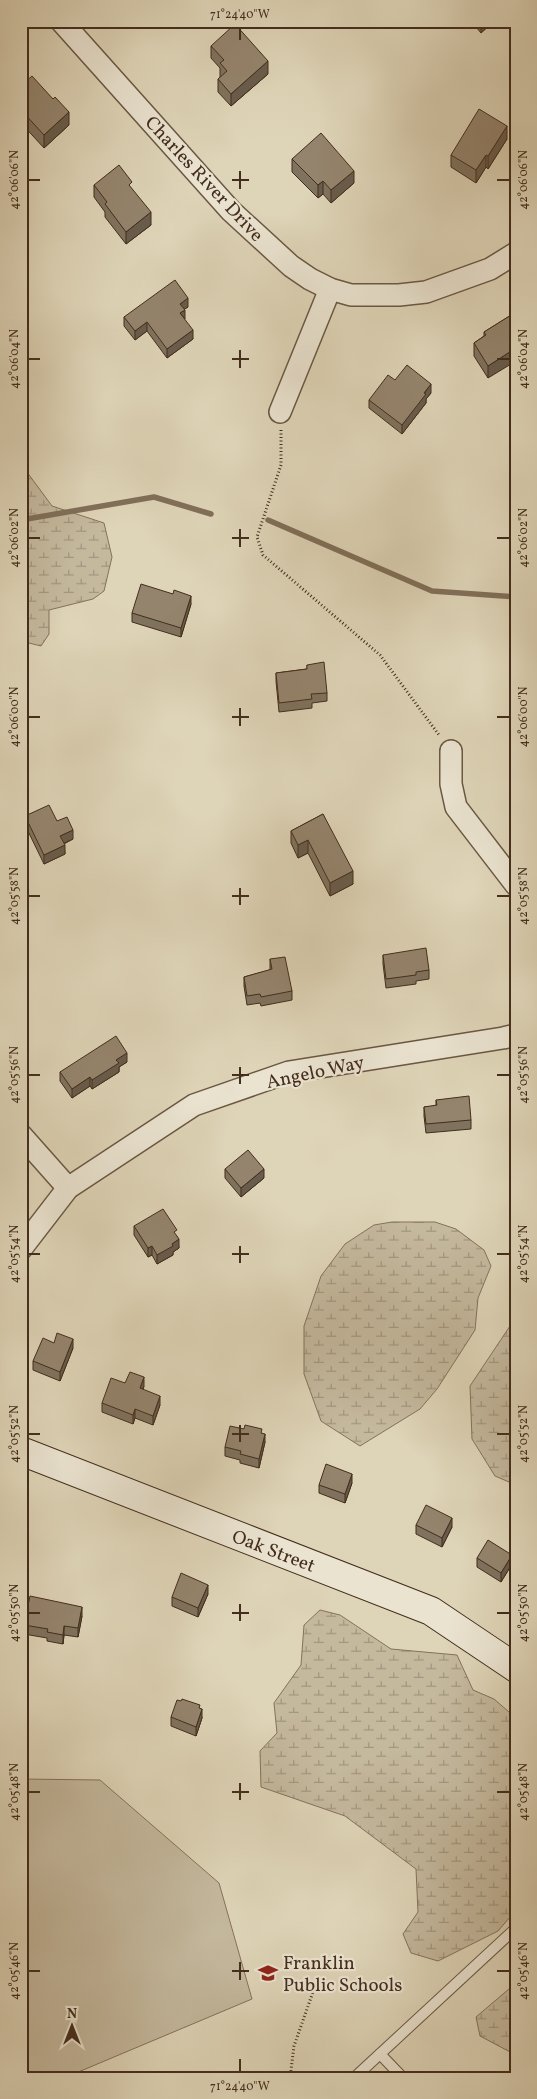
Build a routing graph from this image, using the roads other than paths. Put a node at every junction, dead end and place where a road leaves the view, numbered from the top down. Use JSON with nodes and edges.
{"nodes":[{"id":1,"x":61,"y":21,"type":"edge"},
{"id":2,"x":516,"y":253,"type":"edge"},
{"id":3,"x":330,"y":288,"type":"junction"},
{"id":4,"x":280,"y":412,"type":"road end"},
{"id":5,"x":451,"y":751,"type":"road end"},
{"id":6,"x":516,"y":886,"type":"edge"},
{"id":7,"x":516,"y":1035,"type":"edge"},
{"id":8,"x":21,"y":1136,"type":"edge"},
{"id":9,"x":68,"y":1188,"type":"junction"},
{"id":10,"x":21,"y":1249,"type":"edge"},
{"id":11,"x":21,"y":1451,"type":"edge"},
{"id":12,"x":516,"y":1668,"type":"edge"},
{"id":13,"x":516,"y":1928,"type":"edge"},
{"id":14,"x":380,"y":2054,"type":"junction"},
{"id":15,"x":354,"y":2078,"type":"edge"},
{"id":16,"x":403,"y":2078,"type":"edge"}],
"edges":[{"from":1,"to":3,"type":"street","name":"Charles River Drive"},
{"from":2,"to":3,"type":"street","name":"Charles River Drive"},
{"from":3,"to":4,"type":"street"},
{"from":5,"to":6,"type":"street"},
{"from":7,"to":9,"type":"street","name":"Angelo Way"},
{"from":8,"to":9,"type":"street"},
{"from":9,"to":10,"type":"street","name":"Angelo Way"},
{"from":11,"to":12,"type":"main road","name":"Oak Street"},
{"from":13,"to":14,"type":"lane"},
{"from":14,"to":15,"type":"lane"},
{"from":14,"to":16,"type":"lane"}]}
